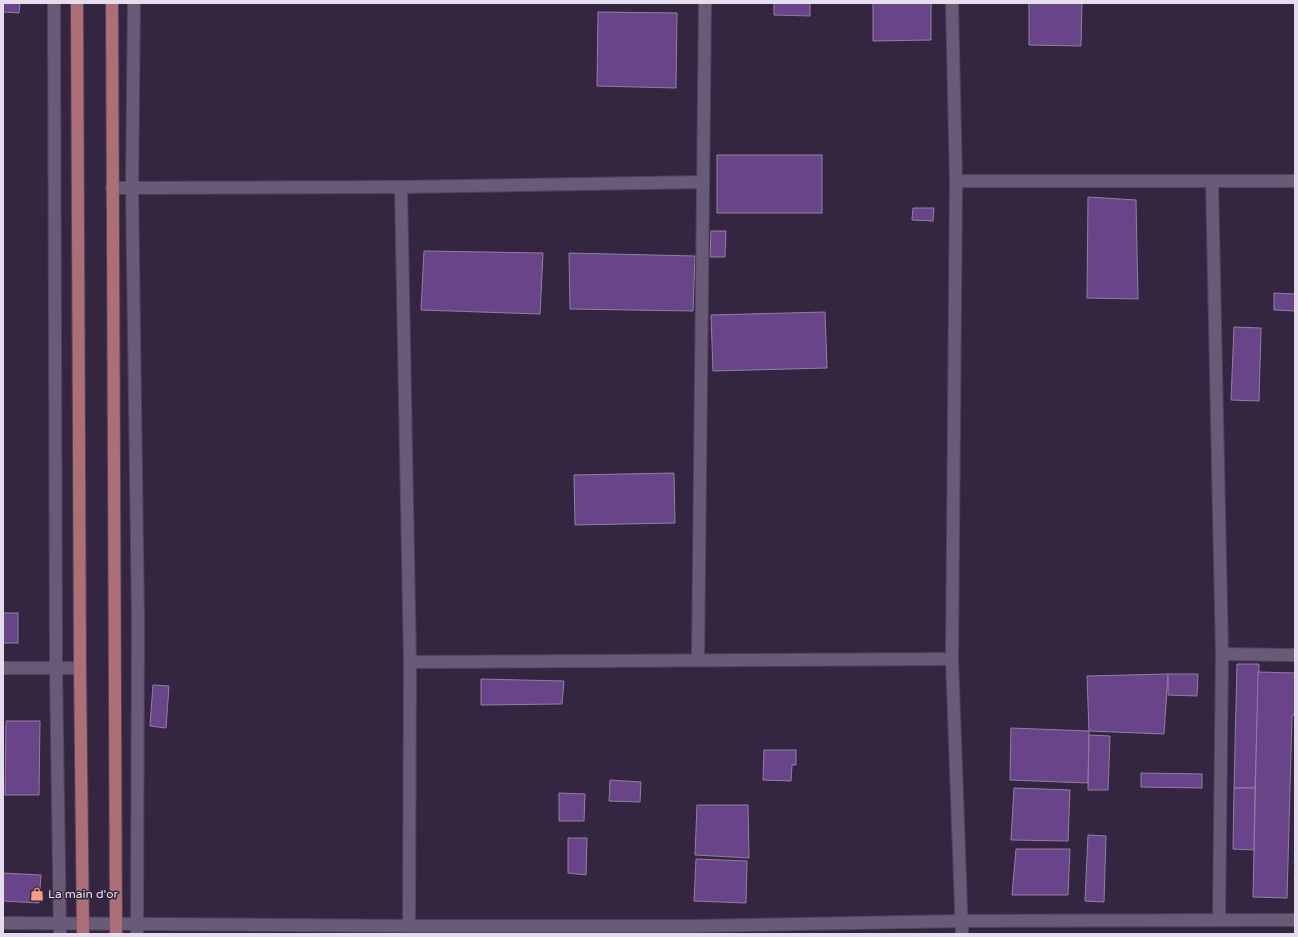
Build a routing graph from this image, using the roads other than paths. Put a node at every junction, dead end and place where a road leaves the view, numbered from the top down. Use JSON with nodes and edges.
{"nodes":[{"id":1,"x":54,"y":3,"type":"edge"},
{"id":2,"x":77,"y":3,"type":"edge"},
{"id":3,"x":112,"y":3,"type":"edge"},
{"id":4,"x":134,"y":3,"type":"edge"},
{"id":5,"x":705,"y":3,"type":"edge"},
{"id":6,"x":952,"y":3,"type":"edge"},
{"id":7,"x":956,"y":181,"type":"junction"},
{"id":8,"x":703,"y":182,"type":"junction"},
{"id":9,"x":1212,"y":182,"type":"junction"},
{"id":10,"x":1295,"y":182,"type":"edge"},
{"id":11,"x":402,"y":187,"type":"junction"},
{"id":12,"x":112,"y":188,"type":"junction"},
{"id":13,"x":132,"y":188,"type":"junction"},
{"id":14,"x":1222,"y":654,"type":"junction"},
{"id":15,"x":1295,"y":655,"type":"edge"},
{"id":16,"x":952,"y":659,"type":"junction"},
{"id":17,"x":698,"y":660,"type":"junction"},
{"id":18,"x":410,"y":662,"type":"junction"},
{"id":19,"x":3,"y":668,"type":"edge"},
{"id":20,"x":56,"y":668,"type":"junction"},
{"id":21,"x":80,"y":668,"type":"junction"},
{"id":22,"x":1219,"y":920,"type":"junction"},
{"id":23,"x":1295,"y":920,"type":"edge"},
{"id":24,"x":962,"y":921,"type":"junction"},
{"id":25,"x":3,"y":923,"type":"edge"},
{"id":26,"x":409,"y":926,"type":"junction"},
{"id":27,"x":60,"y":929,"type":"edge"},
{"id":28,"x":83,"y":929,"type":"edge"},
{"id":29,"x":116,"y":929,"type":"edge"},
{"id":30,"x":137,"y":929,"type":"edge"},
{"id":31,"x":694,"y":930,"type":"edge"},
{"id":32,"x":962,"y":934,"type":"edge"}],
"edges":[{"from":1,"to":20,"type":"street"},
{"from":2,"to":21,"type":"main road"},
{"from":3,"to":12,"type":"main road"},
{"from":4,"to":13,"type":"street"},
{"from":5,"to":8,"type":"street"},
{"from":6,"to":7,"type":"street"},
{"from":7,"to":9,"type":"street"},
{"from":7,"to":16,"type":"street"},
{"from":8,"to":11,"type":"street"},
{"from":8,"to":17,"type":"street"},
{"from":9,"to":10,"type":"street"},
{"from":9,"to":14,"type":"street"},
{"from":11,"to":13,"type":"street"},
{"from":11,"to":18,"type":"street"},
{"from":12,"to":13,"type":"street"},
{"from":12,"to":29,"type":"main road"},
{"from":13,"to":30,"type":"street"},
{"from":14,"to":15,"type":"street"},
{"from":14,"to":22,"type":"street"},
{"from":16,"to":17,"type":"street"},
{"from":16,"to":24,"type":"street"},
{"from":17,"to":18,"type":"street"},
{"from":18,"to":26,"type":"street"},
{"from":19,"to":20,"type":"street"},
{"from":20,"to":21,"type":"street"},
{"from":20,"to":27,"type":"street"},
{"from":21,"to":28,"type":"main road"},
{"from":22,"to":23,"type":"street"},
{"from":22,"to":24,"type":"street"},
{"from":24,"to":31,"type":"street"},
{"from":24,"to":32,"type":"street"},
{"from":25,"to":27,"type":"street"},
{"from":26,"to":30,"type":"street"},
{"from":26,"to":31,"type":"street"},
{"from":27,"to":28,"type":"street"},
{"from":28,"to":29,"type":"street"},
{"from":29,"to":30,"type":"street"}]}
